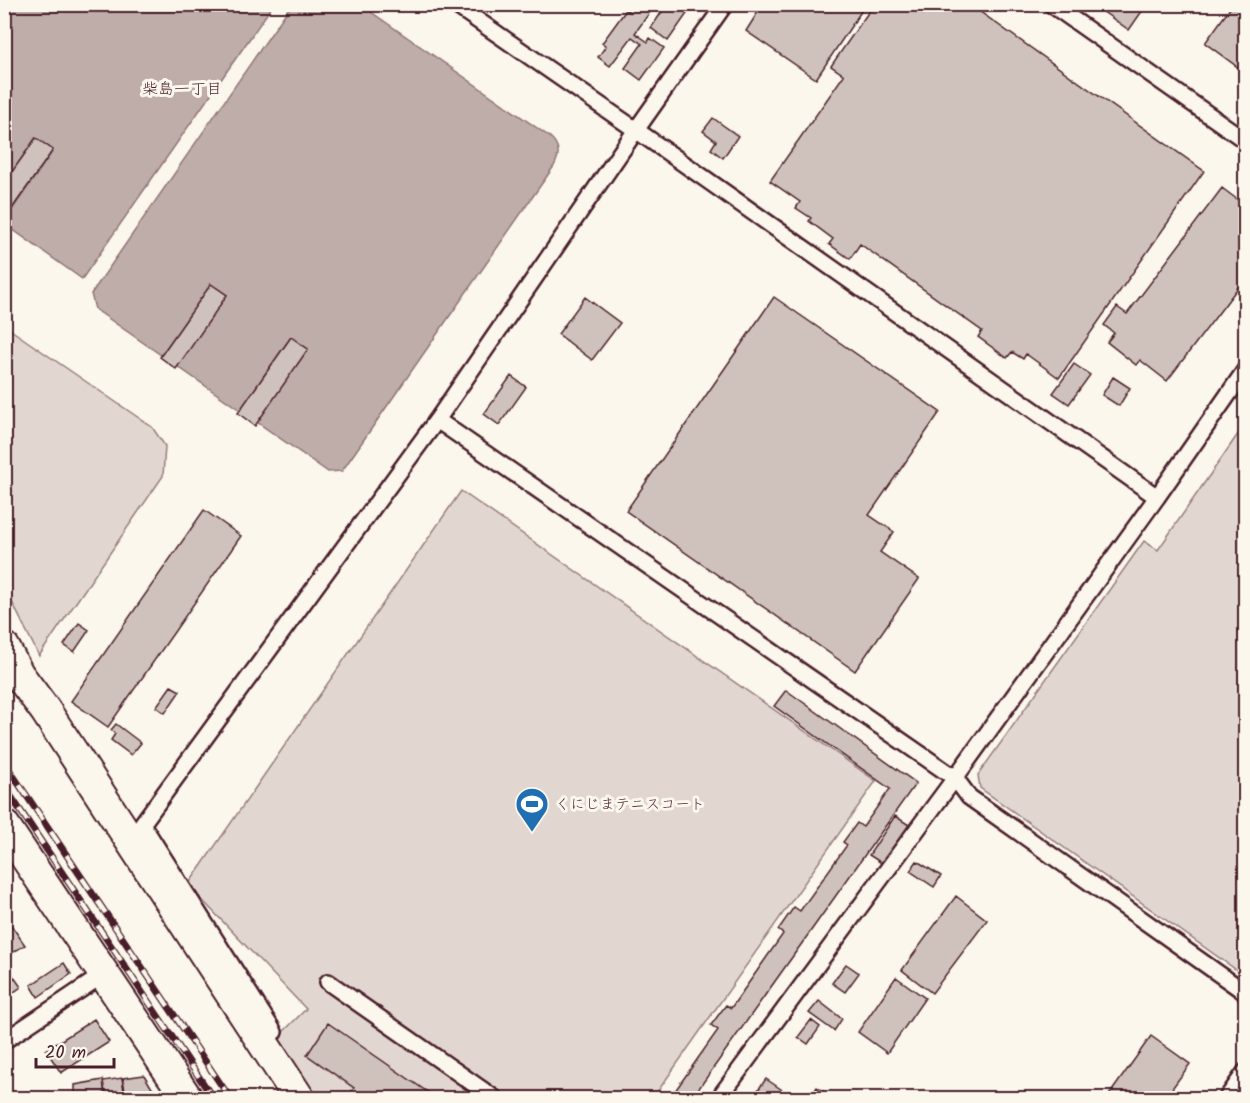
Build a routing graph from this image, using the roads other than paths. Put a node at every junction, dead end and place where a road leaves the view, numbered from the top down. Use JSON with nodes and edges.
{"nodes":[{"id":1,"x":453,"y":4,"type":"edge"},
{"id":2,"x":725,"y":4,"type":"edge"},
{"id":3,"x":1051,"y":4,"type":"edge"},
{"id":4,"x":636,"y":130,"type":"junction"},
{"id":5,"x":1245,"y":141,"type":"edge"},
{"id":6,"x":1245,"y":369,"type":"edge"},
{"id":7,"x":437,"y":420,"type":"junction"},
{"id":8,"x":1156,"y":497,"type":"junction"},
{"id":9,"x":4,"y":647,"type":"edge"},
{"id":10,"x":955,"y":778,"type":"junction"},
{"id":11,"x":4,"y":825,"type":"edge"},
{"id":12,"x":104,"y":974,"type":"junction"},
{"id":13,"x":328,"y":982,"type":"dead end"},
{"id":14,"x":1245,"y":993,"type":"edge"},
{"id":15,"x":274,"y":1032,"type":"dead end"},
{"id":16,"x":4,"y":1041,"type":"edge"},
{"id":17,"x":1245,"y":1071,"type":"edge"},
{"id":18,"x":187,"y":1098,"type":"edge"},
{"id":19,"x":299,"y":1098,"type":"edge"},
{"id":20,"x":494,"y":1098,"type":"edge"},
{"id":21,"x":719,"y":1098,"type":"edge"},
{"id":22,"x":1227,"y":1098,"type":"edge"}],
"edges":[{"from":1,"to":4,"type":"lane"},
{"from":2,"to":4,"type":"lane"},
{"from":3,"to":5,"type":"lane"},
{"from":4,"to":7,"type":"lane"},
{"from":4,"to":8,"type":"lane"},
{"from":6,"to":8,"type":"lane"},
{"from":7,"to":10,"type":"lane"},
{"from":7,"to":15,"type":"lane"},
{"from":8,"to":10,"type":"lane"},
{"from":9,"to":19,"type":"street"},
{"from":10,"to":14,"type":"lane"},
{"from":10,"to":21,"type":"lane"},
{"from":11,"to":12,"type":"street"},
{"from":12,"to":16,"type":"lane"},
{"from":12,"to":18,"type":"street"},
{"from":13,"to":20,"type":"lane"},
{"from":17,"to":22,"type":"lane"}]}
